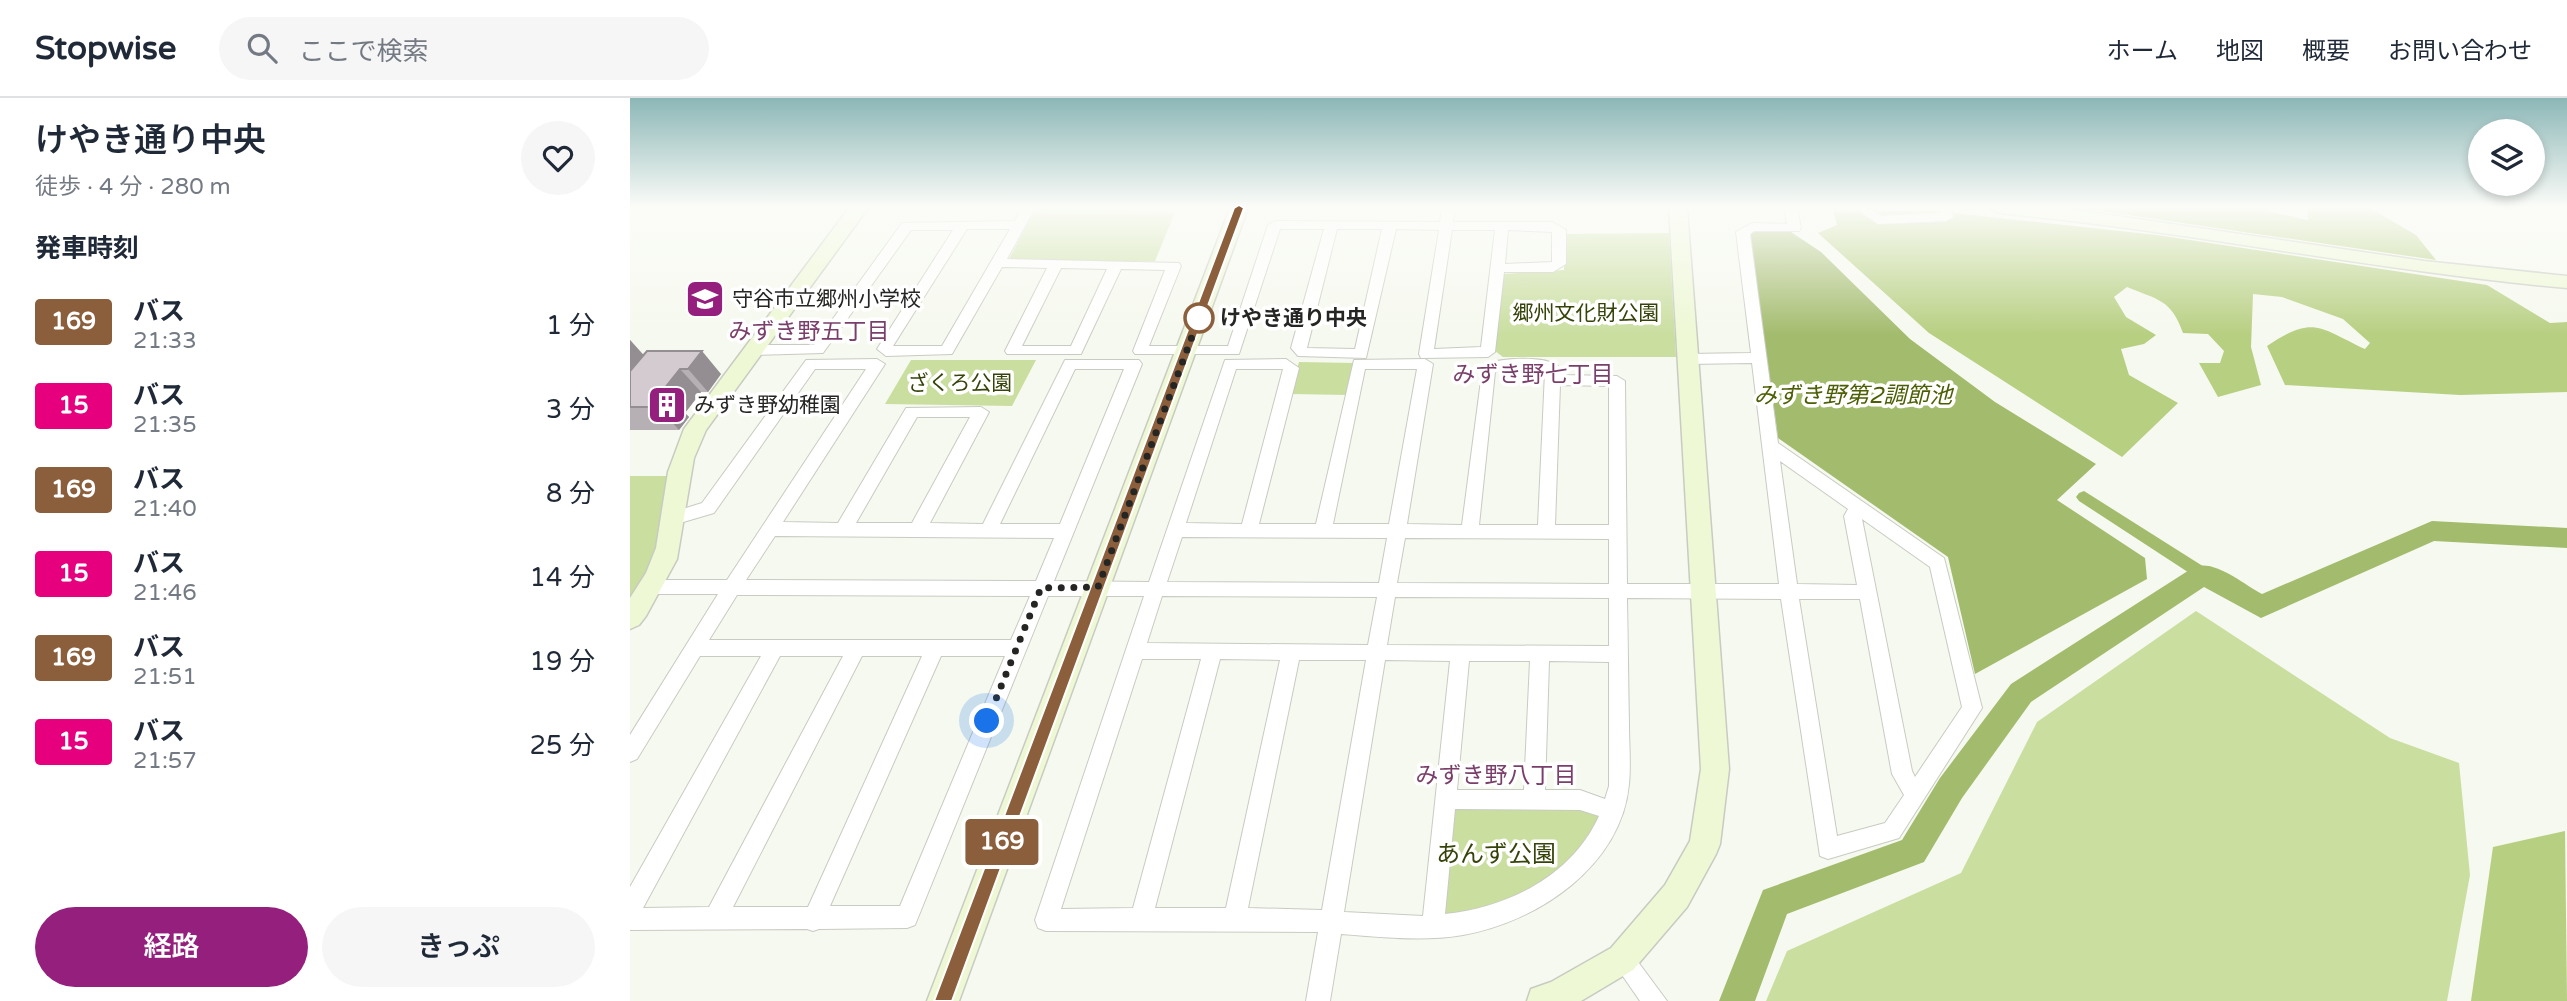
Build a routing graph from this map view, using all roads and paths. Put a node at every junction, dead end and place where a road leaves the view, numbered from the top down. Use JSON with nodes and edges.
{"nodes":[{"id":1,"x":827,"y":250,"type":"edge"},
{"id":2,"x":889,"y":250,"type":"edge"},
{"id":3,"x":947,"y":250,"type":"edge"},
{"id":4,"x":1006,"y":250,"type":"edge"},
{"id":5,"x":1223,"y":250,"type":"edge"},
{"id":6,"x":1267,"y":250,"type":"edge"},
{"id":7,"x":1324,"y":250,"type":"edge"},
{"id":8,"x":1384,"y":250,"type":"edge"},
{"id":9,"x":1442,"y":250,"type":"edge"},
{"id":10,"x":1500,"y":250,"type":"edge"},
{"id":11,"x":1559,"y":250,"type":"edge"},
{"id":12,"x":1681,"y":250,"type":"edge"},
{"id":13,"x":1745,"y":250,"type":"edge"},
{"id":14,"x":2310,"y":250,"type":"edge"},
{"id":15,"x":999,"y":263,"type":"junction"},
{"id":16,"x":1056,"y":264,"type":"junction"},
{"id":17,"x":1116,"y":265,"type":"junction"},
{"id":18,"x":1499,"y":268,"type":"junction"},
{"id":19,"x":2567,"y":282,"type":"edge"},
{"id":20,"x":752,"y":350,"type":"junction"},
{"id":21,"x":1186,"y":351,"type":"junction"},
{"id":22,"x":1760,"y":358,"type":"junction"},
{"id":23,"x":1688,"y":359,"type":"junction"},
{"id":24,"x":1553,"y":380,"type":"junction"},
{"id":25,"x":1771,"y":446,"type":"junction"},
{"id":26,"x":1859,"y":506,"type":"junction"},
{"id":27,"x":673,"y":519,"type":"junction"},
{"id":28,"x":770,"y":528,"type":"junction"},
{"id":29,"x":918,"y":529,"type":"junction"},
{"id":30,"x":843,"y":530,"type":"junction"},
{"id":31,"x":989,"y":530,"type":"junction"},
{"id":32,"x":1174,"y":530,"type":"junction"},
{"id":33,"x":1249,"y":530,"type":"junction"},
{"id":34,"x":1323,"y":530,"type":"junction"},
{"id":35,"x":1065,"y":531,"type":"junction"},
{"id":36,"x":1397,"y":531,"type":"junction"},
{"id":37,"x":1470,"y":532,"type":"junction"},
{"id":38,"x":1546,"y":532,"type":"junction"},
{"id":39,"x":1618,"y":532,"type":"junction"},
{"id":40,"x":652,"y":586,"type":"junction"},
{"id":41,"x":732,"y":587,"type":"junction"},
{"id":42,"x":1098,"y":587,"type":"junction"},
{"id":43,"x":1041,"y":588,"type":"junction"},
{"id":44,"x":1155,"y":588,"type":"junction"},
{"id":45,"x":1702,"y":589,"type":"junction"},
{"id":46,"x":1387,"y":590,"type":"junction"},
{"id":47,"x":1620,"y":590,"type":"junction"},
{"id":48,"x":1790,"y":592,"type":"junction"},
{"id":49,"x":1868,"y":592,"type":"junction"},
{"id":50,"x":630,"y":618,"type":"edge"},
{"id":51,"x":858,"y":647,"type":"junction"},
{"id":52,"x":694,"y":648,"type":"junction"},
{"id":53,"x":775,"y":648,"type":"junction"},
{"id":54,"x":935,"y":648,"type":"junction"},
{"id":55,"x":1017,"y":648,"type":"junction"},
{"id":56,"x":1213,"y":650,"type":"junction"},
{"id":57,"x":1135,"y":651,"type":"junction"},
{"id":58,"x":1291,"y":652,"type":"junction"},
{"id":59,"x":1377,"y":652,"type":"junction"},
{"id":60,"x":1460,"y":653,"type":"junction"},
{"id":61,"x":1540,"y":653,"type":"junction"},
{"id":62,"x":1620,"y":654,"type":"junction"},
{"id":63,"x":630,"y":753,"type":"edge"},
{"id":64,"x":1915,"y":795,"type":"junction"},
{"id":65,"x":1534,"y":798,"type":"junction"},
{"id":66,"x":1444,"y":799,"type":"junction"},
{"id":67,"x":1611,"y":811,"type":"junction"},
{"id":68,"x":630,"y":909,"type":"edge"},
{"id":69,"x":630,"y":919,"type":"edge"},
{"id":70,"x":715,"y":919,"type":"junction"},
{"id":71,"x":1141,"y":919,"type":"junction"},
{"id":72,"x":1235,"y":919,"type":"junction"},
{"id":73,"x":813,"y":920,"type":"junction"},
{"id":74,"x":1331,"y":920,"type":"junction"},
{"id":75,"x":1433,"y":926,"type":"junction"},
{"id":76,"x":1622,"y":959,"type":"junction"},
{"id":77,"x":943,"y":1001,"type":"edge"},
{"id":78,"x":1318,"y":1001,"type":"edge"},
{"id":79,"x":1542,"y":1001,"type":"edge"},
{"id":80,"x":1655,"y":1001,"type":"edge"}],
"edges":[{"from":1,"to":20,"type":"street"},
{"from":2,"to":20,"type":"street"},
{"from":3,"to":15,"type":"street"},
{"from":4,"to":15,"type":"street"},
{"from":5,"to":21,"type":"street"},
{"from":6,"to":21,"type":"street"},
{"from":7,"to":8,"type":"street"},
{"from":9,"to":18,"type":"street"},
{"from":10,"to":18,"type":"street"},
{"from":11,"to":18,"type":"street"},
{"from":12,"to":23,"type":"street"},
{"from":13,"to":22,"type":"street"},
{"from":14,"to":19,"type":"street"},
{"from":15,"to":16,"type":"street"},
{"from":16,"to":17,"type":"street"},
{"from":16,"to":17,"type":"street"},
{"from":17,"to":21,"type":"street"},
{"from":20,"to":27,"type":"street"},
{"from":21,"to":42,"type":"street"},
{"from":22,"to":23,"type":"street"},
{"from":22,"to":25,"type":"street"},
{"from":23,"to":45,"type":"street"},
{"from":24,"to":37,"type":"street"},
{"from":24,"to":38,"type":"street"},
{"from":24,"to":39,"type":"street"},
{"from":25,"to":26,"type":"street"},
{"from":25,"to":48,"type":"street"},
{"from":26,"to":49,"type":"street"},
{"from":26,"to":64,"type":"street"},
{"from":27,"to":28,"type":"street"},
{"from":27,"to":40,"type":"street"},
{"from":28,"to":30,"type":"street"},
{"from":28,"to":41,"type":"street"},
{"from":29,"to":30,"type":"street"},
{"from":29,"to":30,"type":"street"},
{"from":29,"to":31,"type":"street"},
{"from":31,"to":35,"type":"street"},
{"from":31,"to":35,"type":"street"},
{"from":32,"to":33,"type":"street"},
{"from":32,"to":33,"type":"street"},
{"from":32,"to":44,"type":"street"},
{"from":33,"to":34,"type":"street"},
{"from":34,"to":36,"type":"street"},
{"from":34,"to":36,"type":"street"},
{"from":35,"to":43,"type":"street"},
{"from":36,"to":37,"type":"street"},
{"from":36,"to":46,"type":"street"},
{"from":37,"to":38,"type":"street"},
{"from":38,"to":39,"type":"street"},
{"from":39,"to":47,"type":"street"},
{"from":40,"to":41,"type":"street"},
{"from":40,"to":50,"type":"street"},
{"from":41,"to":43,"type":"street"},
{"from":41,"to":52,"type":"street"},
{"from":42,"to":43,"type":"street"},
{"from":42,"to":44,"type":"street"},
{"from":42,"to":77,"type":"street"},
{"from":43,"to":55,"type":"street"},
{"from":44,"to":46,"type":"street"},
{"from":44,"to":57,"type":"street"},
{"from":45,"to":47,"type":"street"},
{"from":45,"to":48,"type":"street"},
{"from":45,"to":76,"type":"street"},
{"from":46,"to":47,"type":"street"},
{"from":46,"to":59,"type":"street"},
{"from":47,"to":62,"type":"street"},
{"from":48,"to":49,"type":"street"},
{"from":48,"to":64,"type":"street"},
{"from":49,"to":64,"type":"street"},
{"from":51,"to":53,"type":"street"},
{"from":51,"to":54,"type":"street"},
{"from":51,"to":70,"type":"street"},
{"from":52,"to":53,"type":"street"},
{"from":52,"to":63,"type":"street"},
{"from":53,"to":68,"type":"street"},
{"from":54,"to":55,"type":"street"},
{"from":54,"to":73,"type":"street"},
{"from":55,"to":73,"type":"street"},
{"from":56,"to":57,"type":"street"},
{"from":56,"to":58,"type":"street"},
{"from":56,"to":71,"type":"street"},
{"from":57,"to":71,"type":"street"},
{"from":58,"to":59,"type":"street"},
{"from":58,"to":72,"type":"street"},
{"from":59,"to":60,"type":"street"},
{"from":59,"to":74,"type":"street"},
{"from":60,"to":61,"type":"street"},
{"from":60,"to":66,"type":"street"},
{"from":61,"to":62,"type":"street"},
{"from":61,"to":65,"type":"street"},
{"from":62,"to":67,"type":"street"},
{"from":65,"to":66,"type":"street"},
{"from":65,"to":67,"type":"street"},
{"from":66,"to":75,"type":"street"},
{"from":67,"to":75,"type":"street"},
{"from":69,"to":70,"type":"street"},
{"from":70,"to":73,"type":"street"},
{"from":71,"to":72,"type":"street"},
{"from":72,"to":74,"type":"street"},
{"from":74,"to":75,"type":"street"},
{"from":74,"to":78,"type":"street"},
{"from":76,"to":79,"type":"street"},
{"from":76,"to":80,"type":"street"}]}
